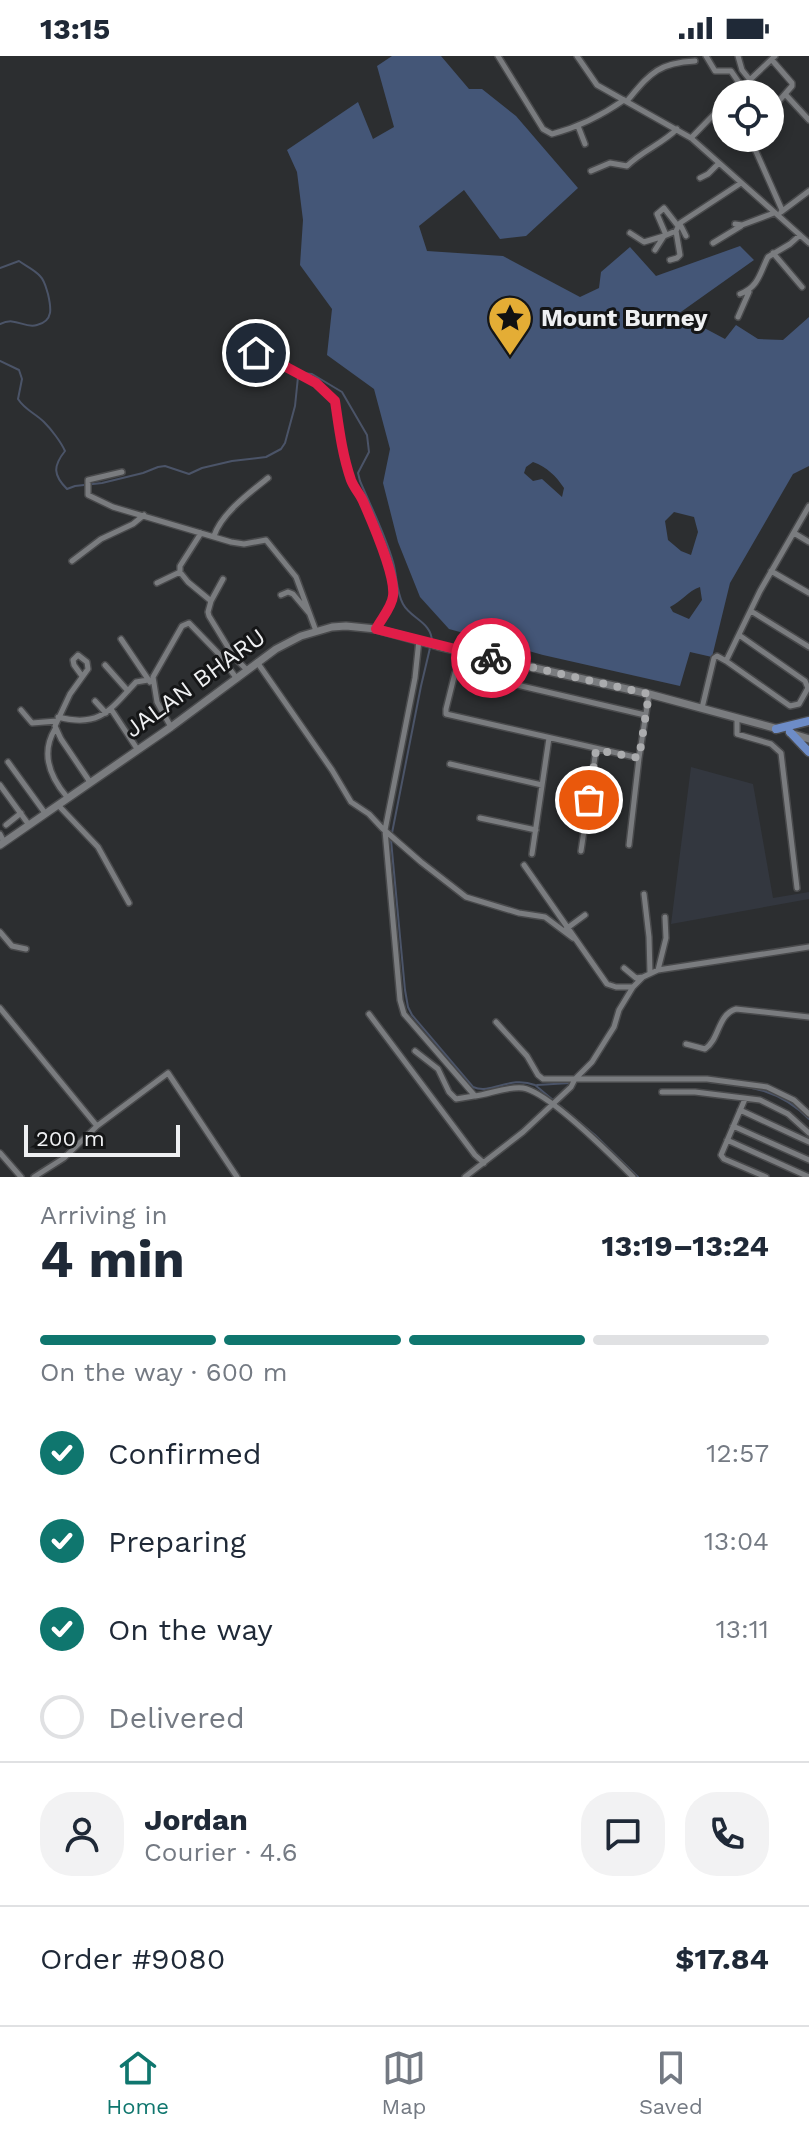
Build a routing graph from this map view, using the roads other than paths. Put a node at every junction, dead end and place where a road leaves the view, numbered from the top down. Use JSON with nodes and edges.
{"nodes":[{"id":1,"x":498,"y":56,"type":"edge"},
{"id":2,"x":577,"y":56,"type":"edge"},
{"id":3,"x":666,"y":56,"type":"edge"},
{"id":4,"x":706,"y":56,"type":"edge"},
{"id":5,"x":738,"y":56,"type":"edge"},
{"id":6,"x":770,"y":58,"type":"edge"},
{"id":7,"x":695,"y":61,"type":"dead end"},
{"id":8,"x":668,"y":64,"type":"junction"},
{"id":9,"x":734,"y":80,"type":"edge"},
{"id":10,"x":750,"y":80,"type":"joint"},
{"id":11,"x":785,"y":94,"type":"joint"},
{"id":12,"x":625,"y":100,"type":"junction"},
{"id":13,"x":712,"y":116,"type":"edge"},
{"id":14,"x":809,"y":120,"type":"edge"},
{"id":15,"x":578,"y":126,"type":"junction"},
{"id":16,"x":677,"y":129,"type":"junction"},
{"id":17,"x":691,"y":138,"type":"junction"},
{"id":18,"x":585,"y":144,"type":"dead end"},
{"id":19,"x":755,"y":152,"type":"edge"},
{"id":20,"x":719,"y":163,"type":"junction"},
{"id":21,"x":591,"y":171,"type":"dead end"},
{"id":22,"x":700,"y":178,"type":"dead end"},
{"id":23,"x":741,"y":183,"type":"junction"},
{"id":24,"x":809,"y":191,"type":"edge"},
{"id":25,"x":778,"y":213,"type":"junction"},
{"id":26,"x":678,"y":227,"type":"junction"},
{"id":27,"x":630,"y":233,"type":"dead end"},
{"id":28,"x":800,"y":235,"type":"junction"},
{"id":29,"x":665,"y":236,"type":"junction"},
{"id":30,"x":686,"y":236,"type":"dead end"},
{"id":31,"x":713,"y":243,"type":"dead end"},
{"id":32,"x":809,"y":243,"type":"edge"},
{"id":33,"x":655,"y":250,"type":"dead end"},
{"id":34,"x":773,"y":253,"type":"junction"},
{"id":35,"x":670,"y":260,"type":"dead end"},
{"id":36,"x":802,"y":287,"type":"dead end"},
{"id":37,"x":750,"y":291,"type":"junction"},
{"id":38,"x":740,"y":294,"type":"dead end"},
{"id":39,"x":738,"y":317,"type":"dead end"},
{"id":40,"x":256,"y":353,"type":"dead end"},
{"id":41,"x":122,"y":472,"type":"dead end"},
{"id":42,"x":268,"y":478,"type":"dead end"},
{"id":43,"x":809,"y":506,"type":"edge"},
{"id":44,"x":144,"y":515,"type":"junction"},
{"id":45,"x":201,"y":533,"type":"junction"},
{"id":46,"x":794,"y":533,"type":"junction"},
{"id":47,"x":214,"y":536,"type":"junction"},
{"id":48,"x":809,"y":542,"type":"edge"},
{"id":49,"x":72,"y":561,"type":"dead end"},
{"id":50,"x":771,"y":571,"type":"junction"},
{"id":51,"x":180,"y":572,"type":"junction"},
{"id":52,"x":223,"y":579,"type":"dead end"},
{"id":53,"x":157,"y":583,"type":"dead end"},
{"id":54,"x":809,"y":593,"type":"edge"},
{"id":55,"x":281,"y":595,"type":"dead end"},
{"id":56,"x":211,"y":601,"type":"junction"},
{"id":57,"x":751,"y":611,"type":"junction"},
{"id":58,"x":310,"y":613,"type":"junction"},
{"id":59,"x":376,"y":629,"type":"junction"},
{"id":60,"x":316,"y":631,"type":"junction"},
{"id":61,"x":739,"y":635,"type":"junction"},
{"id":62,"x":121,"y":639,"type":"dead end"},
{"id":63,"x":423,"y":642,"type":"junction"},
{"id":64,"x":809,"y":647,"type":"edge"},
{"id":65,"x":726,"y":661,"type":"junction"},
{"id":66,"x":257,"y":662,"type":"junction"},
{"id":67,"x":105,"y":665,"type":"dead end"},
{"id":68,"x":247,"y":670,"type":"junction"},
{"id":69,"x":82,"y":676,"type":"dead end"},
{"id":70,"x":237,"y":679,"type":"junction"},
{"id":71,"x":151,"y":682,"type":"junction"},
{"id":72,"x":128,"y":691,"type":"junction"},
{"id":73,"x":649,"y":694,"type":"junction"},
{"id":74,"x":95,"y":701,"type":"dead end"},
{"id":75,"x":702,"y":709,"type":"junction"},
{"id":76,"x":21,"y":710,"type":"dead end"},
{"id":77,"x":108,"y":711,"type":"junction"},
{"id":78,"x":645,"y":715,"type":"junction"},
{"id":79,"x":57,"y":719,"type":"junction"},
{"id":80,"x":737,"y":719,"type":"junction"},
{"id":81,"x":809,"y":721,"type":"edge"},
{"id":82,"x":171,"y":727,"type":"junction"},
{"id":83,"x":55,"y":729,"type":"junction"},
{"id":84,"x":776,"y":729,"type":"junction"},
{"id":85,"x":790,"y":732,"type":"junction"},
{"id":86,"x":549,"y":738,"type":"junction"},
{"id":87,"x":809,"y":738,"type":"edge"},
{"id":88,"x":138,"y":750,"type":"junction"},
{"id":89,"x":596,"y":750,"type":"junction"},
{"id":90,"x":809,"y":751,"type":"edge"},
{"id":91,"x":639,"y":758,"type":"junction"},
{"id":92,"x":8,"y":762,"type":"dead end"},
{"id":93,"x":450,"y":764,"type":"dead end"},
{"id":94,"x":90,"y":782,"type":"junction"},
{"id":95,"x":0,"y":785,"type":"edge"},
{"id":96,"x":542,"y":785,"type":"junction"},
{"id":97,"x":67,"y":797,"type":"junction"},
{"id":98,"x":58,"y":804,"type":"junction"},
{"id":99,"x":21,"y":813,"type":"junction"},
{"id":100,"x":45,"y":813,"type":"junction"},
{"id":101,"x":480,"y":818,"type":"dead end"},
{"id":102,"x":6,"y":825,"type":"dead end"},
{"id":103,"x":29,"y":825,"type":"junction"},
{"id":104,"x":536,"y":830,"type":"junction"},
{"id":105,"x":390,"y":834,"type":"junction"},
{"id":106,"x":1,"y":840,"type":"edge"},
{"id":107,"x":629,"y":845,"type":"dead end"},
{"id":108,"x":581,"y":851,"type":"dead end"},
{"id":109,"x":532,"y":854,"type":"dead end"},
{"id":110,"x":524,"y":865,"type":"dead end"},
{"id":111,"x":797,"y":888,"type":"dead end"},
{"id":112,"x":644,"y":894,"type":"dead end"},
{"id":113,"x":129,"y":903,"type":"dead end"},
{"id":114,"x":585,"y":915,"type":"dead end"},
{"id":115,"x":665,"y":917,"type":"dead end"},
{"id":116,"x":566,"y":930,"type":"junction"},
{"id":117,"x":0,"y":932,"type":"edge"},
{"id":118,"x":809,"y":947,"type":"edge"},
{"id":119,"x":26,"y":949,"type":"dead end"},
{"id":120,"x":624,"y":968,"type":"dead end"},
{"id":121,"x":658,"y":970,"type":"junction"},
{"id":122,"x":650,"y":973,"type":"junction"},
{"id":123,"x":643,"y":977,"type":"junction"},
{"id":124,"x":633,"y":987,"type":"junction"},
{"id":125,"x":0,"y":1008,"type":"edge"},
{"id":126,"x":369,"y":1014,"type":"dead end"},
{"id":127,"x":809,"y":1017,"type":"edge"},
{"id":128,"x":496,"y":1022,"type":"dead end"},
{"id":129,"x":686,"y":1044,"type":"dead end"},
{"id":130,"x":415,"y":1051,"type":"dead end"},
{"id":131,"x":574,"y":1081,"type":"junction"},
{"id":132,"x":662,"y":1092,"type":"dead end"},
{"id":133,"x":475,"y":1096,"type":"junction"},
{"id":134,"x":745,"y":1099,"type":"junction"},
{"id":135,"x":555,"y":1102,"type":"junction"},
{"id":136,"x":740,"y":1110,"type":"junction"},
{"id":137,"x":809,"y":1114,"type":"edge"},
{"id":138,"x":97,"y":1126,"type":"junction"},
{"id":139,"x":733,"y":1126,"type":"junction"},
{"id":140,"x":809,"y":1133,"type":"edge"},
{"id":141,"x":727,"y":1140,"type":"junction"},
{"id":142,"x":809,"y":1142,"type":"edge"},
{"id":143,"x":0,"y":1153,"type":"edge"},
{"id":144,"x":809,"y":1160,"type":"edge"},
{"id":145,"x":484,"y":1163,"type":"junction"},
{"id":146,"x":21,"y":1177,"type":"edge"},
{"id":147,"x":34,"y":1177,"type":"edge"},
{"id":148,"x":237,"y":1177,"type":"edge"},
{"id":149,"x":465,"y":1177,"type":"edge"},
{"id":150,"x":633,"y":1177,"type":"edge"},
{"id":151,"x":766,"y":1177,"type":"edge"},
{"id":152,"x":809,"y":1177,"type":"edge"}],
"edges":[{"from":1,"to":15,"type":"street"},
{"from":2,"to":12,"type":"street"},
{"from":3,"to":8,"type":"street"},
{"from":4,"to":9,"type":"street"},
{"from":5,"to":10,"type":"street"},
{"from":6,"to":10,"type":"street"},
{"from":6,"to":11,"type":"street"},
{"from":7,"to":8,"type":"street"},
{"from":8,"to":12,"type":"street"},
{"from":11,"to":14,"type":"street"},
{"from":12,"to":15,"type":"street"},
{"from":12,"to":16,"type":"street"},
{"from":13,"to":17,"type":"street"},
{"from":15,"to":18,"type":"street"},
{"from":16,"to":17,"type":"street"},
{"from":16,"to":21,"type":"street"},
{"from":17,"to":20,"type":"street"},
{"from":19,"to":25,"type":"street"},
{"from":20,"to":22,"type":"street"},
{"from":20,"to":23,"type":"street"},
{"from":23,"to":25,"type":"street"},
{"from":23,"to":26,"type":"street"},
{"from":24,"to":25,"type":"street"},
{"from":25,"to":28,"type":"street"},
{"from":25,"to":31,"type":"street"},
{"from":26,"to":29,"type":"street"},
{"from":26,"to":29,"type":"street"},
{"from":26,"to":30,"type":"street"},
{"from":26,"to":35,"type":"street"},
{"from":27,"to":29,"type":"street"},
{"from":28,"to":32,"type":"street"},
{"from":28,"to":34,"type":"street"},
{"from":29,"to":33,"type":"street"},
{"from":34,"to":36,"type":"street"},
{"from":34,"to":37,"type":"street"},
{"from":37,"to":38,"type":"street"},
{"from":37,"to":39,"type":"street"},
{"from":40,"to":59,"type":"street"},
{"from":41,"to":44,"type":"street"},
{"from":42,"to":47,"type":"street"},
{"from":43,"to":46,"type":"street"},
{"from":44,"to":45,"type":"street"},
{"from":44,"to":49,"type":"street"},
{"from":45,"to":47,"type":"street"},
{"from":45,"to":51,"type":"street"},
{"from":46,"to":48,"type":"street"},
{"from":46,"to":50,"type":"street"},
{"from":47,"to":58,"type":"street"},
{"from":50,"to":54,"type":"street"},
{"from":50,"to":57,"type":"street"},
{"from":51,"to":53,"type":"street"},
{"from":51,"to":56,"type":"street"},
{"from":52,"to":56,"type":"street"},
{"from":55,"to":58,"type":"street"},
{"from":56,"to":68,"type":"street"},
{"from":57,"to":61,"type":"street"},
{"from":57,"to":64,"type":"street"},
{"from":58,"to":60,"type":"street"},
{"from":59,"to":60,"type":"main road","name":"JALAN BHARU"},
{"from":59,"to":63,"type":"main road","name":"JALAN BHARU"},
{"from":60,"to":66,"type":"main road","name":"JALAN BHARU"},
{"from":61,"to":65,"type":"street"},
{"from":61,"to":65,"type":"street"},
{"from":62,"to":71,"type":"street"},
{"from":63,"to":73,"type":"main road","name":"JALAN BHARU"},
{"from":63,"to":105,"type":"street"},
{"from":65,"to":75,"type":"street"},
{"from":66,"to":68,"type":"main road","name":"JALAN BHARU"},
{"from":66,"to":105,"type":"street"},
{"from":67,"to":72,"type":"street"},
{"from":68,"to":70,"type":"main road","name":"JALAN BHARU"},
{"from":69,"to":79,"type":"street"},
{"from":70,"to":71,"type":"street"},
{"from":70,"to":82,"type":"main road","name":"JALAN BHARU"},
{"from":71,"to":72,"type":"street"},
{"from":71,"to":82,"type":"street"},
{"from":72,"to":77,"type":"street"},
{"from":73,"to":75,"type":"main road","name":"JALAN BHARU"},
{"from":73,"to":78,"type":"street"},
{"from":74,"to":77,"type":"street"},
{"from":75,"to":80,"type":"main road","name":"JALAN BHARU"},
{"from":76,"to":79,"type":"street"},
{"from":77,"to":79,"type":"street"},
{"from":77,"to":88,"type":"street"},
{"from":78,"to":86,"type":"street"},
{"from":78,"to":91,"type":"street"},
{"from":79,"to":83,"type":"street"},
{"from":80,"to":84,"type":"main road","name":"JALAN BHARU"},
{"from":80,"to":111,"type":"street"},
{"from":81,"to":84,"type":"main road"},
{"from":82,"to":88,"type":"main road","name":"JALAN BHARU"},
{"from":83,"to":94,"type":"street"},
{"from":83,"to":97,"type":"street"},
{"from":84,"to":85,"type":"main road","name":"JALAN BHARU"},
{"from":85,"to":87,"type":"main road","name":"JALAN BHARU"},
{"from":85,"to":90,"type":"main road"},
{"from":86,"to":89,"type":"street"},
{"from":86,"to":96,"type":"street"},
{"from":87,"to":90,"type":"main road"},
{"from":88,"to":94,"type":"main road","name":"JALAN BHARU"},
{"from":89,"to":91,"type":"street"},
{"from":89,"to":108,"type":"street"},
{"from":91,"to":107,"type":"street"},
{"from":92,"to":100,"type":"street"},
{"from":93,"to":96,"type":"street"},
{"from":94,"to":97,"type":"main road","name":"JALAN BHARU"},
{"from":95,"to":99,"type":"street"},
{"from":96,"to":104,"type":"street"},
{"from":97,"to":98,"type":"main road","name":"JALAN BHARU"},
{"from":98,"to":100,"type":"main road","name":"JALAN BHARU"},
{"from":98,"to":113,"type":"street"},
{"from":99,"to":102,"type":"street"},
{"from":99,"to":103,"type":"street"},
{"from":100,"to":103,"type":"main road","name":"JALAN BHARU"},
{"from":101,"to":104,"type":"street"},
{"from":103,"to":106,"type":"main road","name":"JALAN BHARU"},
{"from":104,"to":109,"type":"street"},
{"from":105,"to":116,"type":"street"},
{"from":105,"to":133,"type":"street"},
{"from":110,"to":116,"type":"street"},
{"from":112,"to":122,"type":"street"},
{"from":114,"to":116,"type":"street"},
{"from":115,"to":121,"type":"street"},
{"from":116,"to":124,"type":"street"},
{"from":117,"to":119,"type":"street"},
{"from":118,"to":121,"type":"street"},
{"from":120,"to":123,"type":"street"},
{"from":121,"to":122,"type":"street"},
{"from":122,"to":123,"type":"street"},
{"from":123,"to":124,"type":"street"},
{"from":124,"to":131,"type":"street"},
{"from":125,"to":138,"type":"street"},
{"from":126,"to":145,"type":"street"},
{"from":127,"to":129,"type":"street"},
{"from":128,"to":131,"type":"street"},
{"from":130,"to":133,"type":"street"},
{"from":131,"to":135,"type":"street"},
{"from":131,"to":137,"type":"street"},
{"from":132,"to":134,"type":"street"},
{"from":133,"to":135,"type":"street"},
{"from":134,"to":136,"type":"street"},
{"from":134,"to":140,"type":"street"},
{"from":135,"to":145,"type":"street"},
{"from":135,"to":150,"type":"street"},
{"from":136,"to":139,"type":"street"},
{"from":136,"to":142,"type":"street"},
{"from":138,"to":147,"type":"street"},
{"from":138,"to":148,"type":"street"},
{"from":139,"to":141,"type":"street"},
{"from":139,"to":144,"type":"street"},
{"from":141,"to":151,"type":"street"},
{"from":141,"to":152,"type":"street"},
{"from":143,"to":146,"type":"street"},
{"from":145,"to":149,"type":"street"}]}
